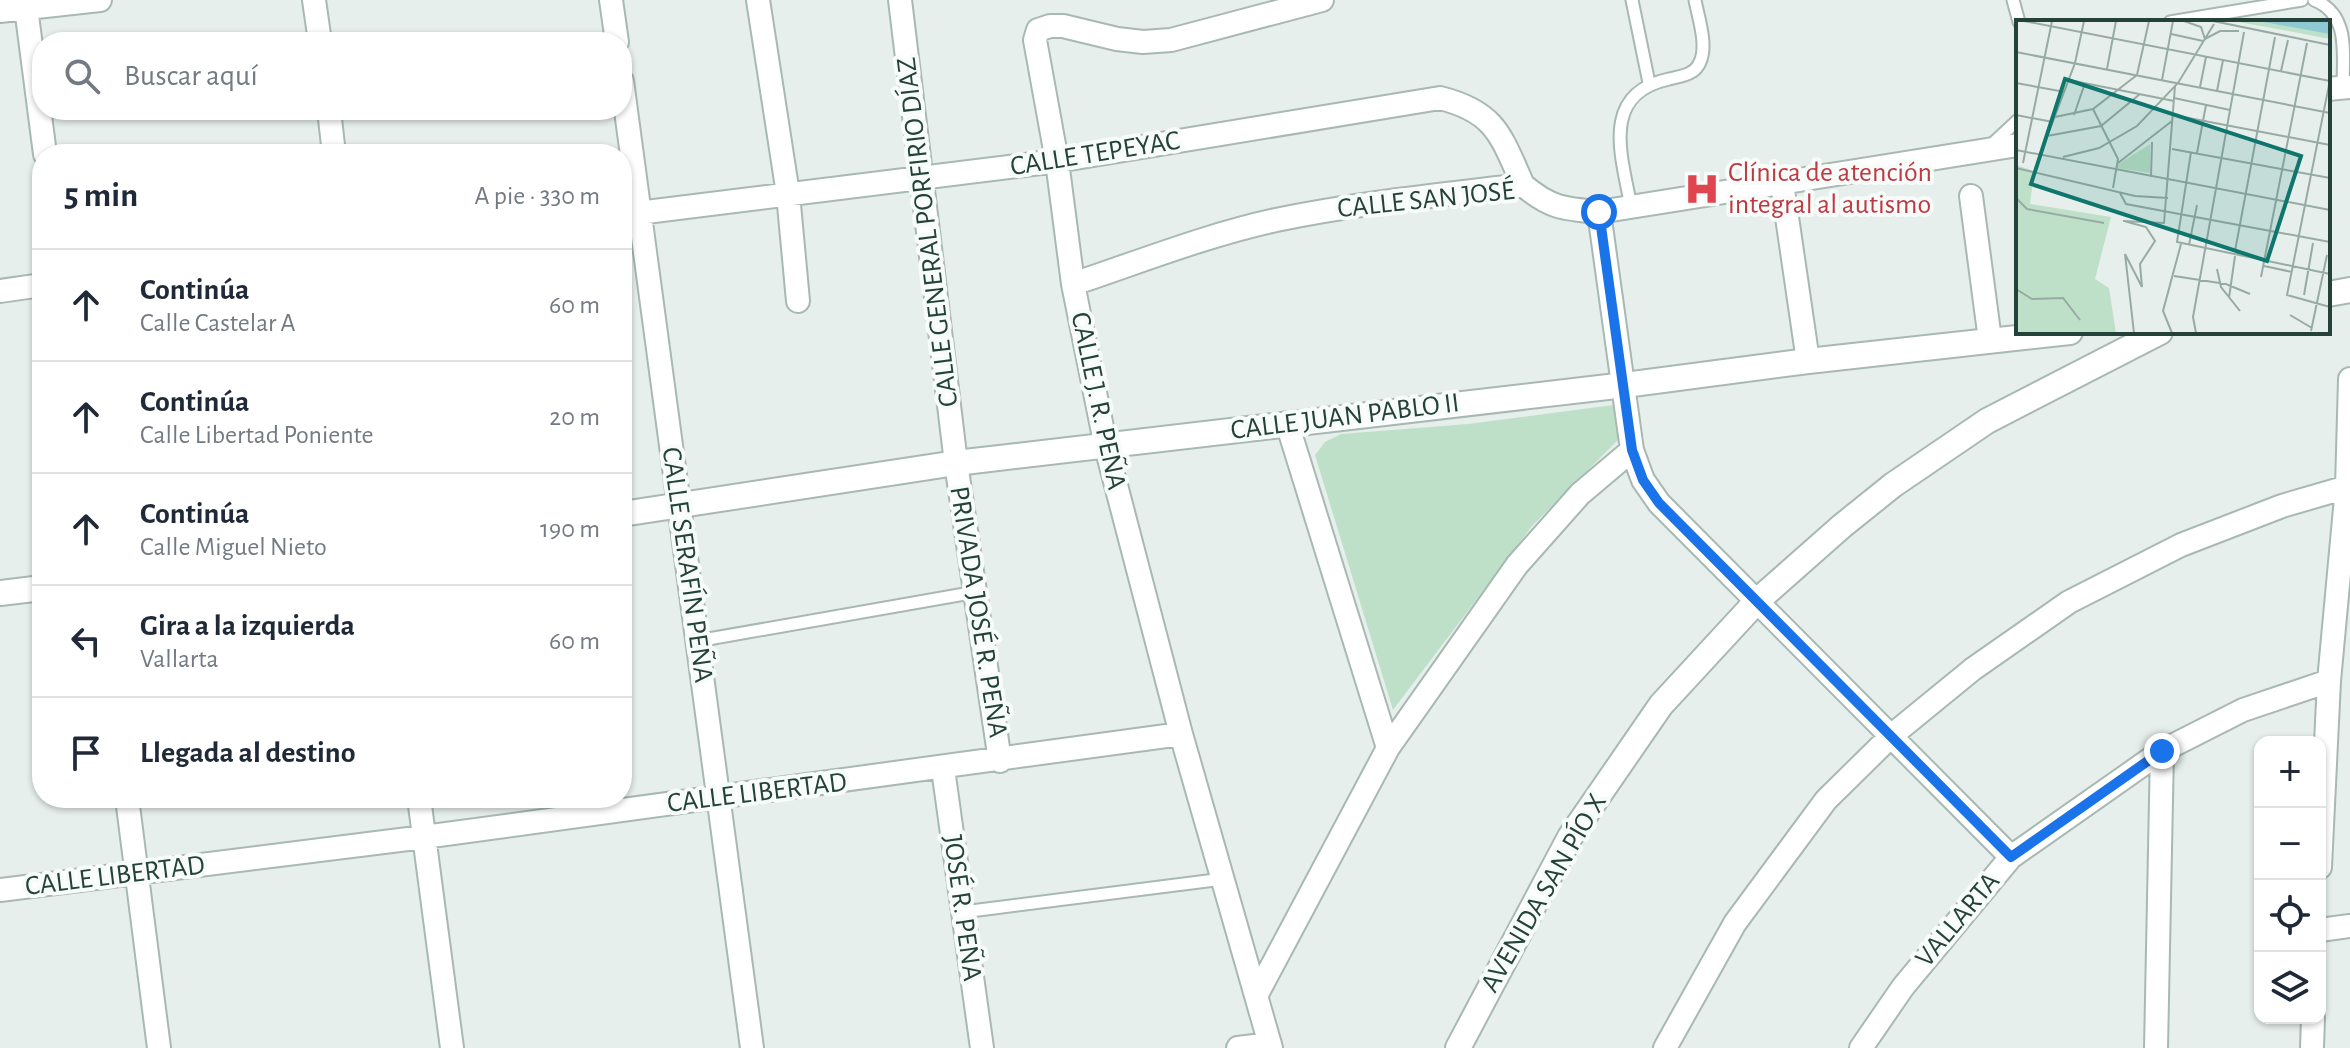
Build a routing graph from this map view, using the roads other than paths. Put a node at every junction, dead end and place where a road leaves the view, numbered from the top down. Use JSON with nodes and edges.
{"nodes":[{"id":1,"x":100,"y":0,"type":"edge"},
{"id":2,"x":314,"y":0,"type":"edge"},
{"id":3,"x":611,"y":0,"type":"edge"},
{"id":4,"x":758,"y":0,"type":"edge"},
{"id":5,"x":900,"y":0,"type":"edge"},
{"id":6,"x":1322,"y":0,"type":"edge"},
{"id":7,"x":1632,"y":0,"type":"edge"},
{"id":8,"x":1695,"y":0,"type":"edge"},
{"id":9,"x":2013,"y":0,"type":"edge"},
{"id":10,"x":2302,"y":0,"type":"edge"},
{"id":11,"x":2314,"y":0,"type":"edge"},
{"id":12,"x":26,"y":4,"type":"edge"},
{"id":13,"x":0,"y":11,"type":"edge"},
{"id":14,"x":2018,"y":20,"type":"edge"},
{"id":15,"x":2182,"y":20,"type":"edge"},
{"id":16,"x":319,"y":32,"type":"edge"},
{"id":17,"x":616,"y":32,"type":"edge"},
{"id":18,"x":32,"y":51,"type":"edge"},
{"id":19,"x":1649,"y":83,"type":"junction"},
{"id":20,"x":2340,"y":88,"type":"edge"},
{"id":21,"x":41,"y":120,"type":"edge"},
{"id":22,"x":330,"y":120,"type":"edge"},
{"id":23,"x":625,"y":120,"type":"edge"},
{"id":24,"x":2016,"y":122,"type":"edge"},
{"id":25,"x":44,"y":144,"type":"edge"},
{"id":26,"x":333,"y":144,"type":"edge"},
{"id":27,"x":626,"y":144,"type":"edge"},
{"id":28,"x":2016,"y":145,"type":"edge"},
{"id":29,"x":1984,"y":152,"type":"junction"},
{"id":30,"x":1057,"y":161,"type":"junction"},
{"id":31,"x":922,"y":178,"type":"junction"},
{"id":32,"x":1782,"y":183,"type":"junction"},
{"id":33,"x":1523,"y":185,"type":"junction"},
{"id":34,"x":788,"y":194,"type":"junction"},
{"id":35,"x":1971,"y":196,"type":"dead end"},
{"id":36,"x":1631,"y":207,"type":"junction"},
{"id":37,"x":1599,"y":212,"type":"junction"},
{"id":38,"x":632,"y":214,"type":"edge"},
{"id":39,"x":632,"y":220,"type":"edge"},
{"id":40,"x":1073,"y":284,"type":"junction"},
{"id":41,"x":32,"y":286,"type":"edge"},
{"id":42,"x":2350,"y":290,"type":"edge"},
{"id":43,"x":0,"y":291,"type":"edge"},
{"id":44,"x":2330,"y":294,"type":"edge"},
{"id":45,"x":798,"y":301,"type":"dead end"},
{"id":46,"x":2050,"y":334,"type":"edge"},
{"id":47,"x":2156,"y":334,"type":"edge"},
{"id":48,"x":1990,"y":340,"type":"junction"},
{"id":49,"x":1808,"y":361,"type":"junction"},
{"id":50,"x":2350,"y":379,"type":"edge"},
{"id":51,"x":1625,"y":385,"type":"junction"},
{"id":52,"x":1287,"y":423,"type":"junction"},
{"id":53,"x":1106,"y":447,"type":"junction"},
{"id":54,"x":1632,"y":450,"type":"junction"},
{"id":55,"x":956,"y":463,"type":"junction"},
{"id":56,"x":2347,"y":487,"type":"junction"},
{"id":57,"x":679,"y":506,"type":"junction"},
{"id":58,"x":632,"y":513,"type":"edge"},
{"id":59,"x":32,"y":589,"type":"edge"},
{"id":60,"x":976,"y":592,"type":"junction"},
{"id":61,"x":0,"y":593,"type":"edge"},
{"id":62,"x":1757,"y":601,"type":"junction"},
{"id":63,"x":2342,"y":623,"type":"edge"},
{"id":64,"x":697,"y":641,"type":"junction"},
{"id":65,"x":2329,"y":681,"type":"junction"},
{"id":66,"x":1181,"y":734,"type":"junction"},
{"id":67,"x":1891,"y":736,"type":"junction"},
{"id":68,"x":1388,"y":748,"type":"junction"},
{"id":69,"x":2162,"y":751,"type":"junction"},
{"id":70,"x":1000,"y":761,"type":"junction"},
{"id":71,"x":943,"y":769,"type":"junction"},
{"id":72,"x":718,"y":798,"type":"junction"},
{"id":73,"x":128,"y":808,"type":"edge"},
{"id":74,"x":420,"y":808,"type":"edge"},
{"id":75,"x":2323,"y":808,"type":"edge"},
{"id":76,"x":424,"y":837,"type":"junction"},
{"id":77,"x":2011,"y":857,"type":"junction"},
{"id":78,"x":136,"y":873,"type":"junction"},
{"id":79,"x":1223,"y":879,"type":"junction"},
{"id":80,"x":0,"y":890,"type":"edge"},
{"id":81,"x":963,"y":912,"type":"junction"},
{"id":82,"x":2350,"y":926,"type":"edge"},
{"id":83,"x":2326,"y":929,"type":"edge"},
{"id":84,"x":1257,"y":994,"type":"junction"},
{"id":85,"x":2313,"y":1024,"type":"edge"},
{"id":86,"x":1271,"y":1046,"type":"edge"},
{"id":87,"x":159,"y":1048,"type":"edge"},
{"id":88,"x":452,"y":1048,"type":"edge"},
{"id":89,"x":752,"y":1048,"type":"edge"},
{"id":90,"x":982,"y":1048,"type":"edge"},
{"id":91,"x":1238,"y":1048,"type":"edge"},
{"id":92,"x":1458,"y":1048,"type":"edge"},
{"id":93,"x":1665,"y":1048,"type":"edge"},
{"id":94,"x":1861,"y":1048,"type":"edge"},
{"id":95,"x":2156,"y":1048,"type":"edge"},
{"id":96,"x":2312,"y":1048,"type":"edge"}],
"edges":[{"from":1,"to":12,"type":"street"},
{"from":2,"to":16,"type":"street"},
{"from":3,"to":17,"type":"street"},
{"from":4,"to":34,"type":"street"},
{"from":5,"to":31,"type":"street","name":"CALLE GENERAL PORFIRIO DÍAZ"},
{"from":6,"to":30,"type":"street","name":"CALLE J. R. PEÑA"},
{"from":7,"to":19,"type":"lane"},
{"from":8,"to":19,"type":"lane"},
{"from":9,"to":14,"type":"lane"},
{"from":10,"to":15,"type":"lane"},
{"from":11,"to":20,"type":"lane"},
{"from":12,"to":13,"type":"street"},
{"from":12,"to":18,"type":"street"},
{"from":19,"to":36,"type":"lane"},
{"from":21,"to":25,"type":"street"},
{"from":22,"to":26,"type":"street"},
{"from":23,"to":27,"type":"street","name":"CALLE SERAFÍN PEÑA"},
{"from":24,"to":29,"type":"lane"},
{"from":28,"to":29,"type":"street","name":"CALLE SAN JOSÉ"},
{"from":29,"to":32,"type":"street","name":"CALLE SAN JOSÉ"},
{"from":30,"to":31,"type":"street","name":"CALLE TEPEYAC"},
{"from":30,"to":33,"type":"street","name":"CALLE TEPEYAC"},
{"from":30,"to":40,"type":"street","name":"CALLE J. R. PEÑA"},
{"from":31,"to":34,"type":"street","name":"CALLE TEPEYAC"},
{"from":31,"to":55,"type":"street","name":"CALLE GENERAL PORFIRIO DÍAZ"},
{"from":32,"to":36,"type":"street","name":"CALLE SAN JOSÉ"},
{"from":32,"to":49,"type":"street"},
{"from":33,"to":37,"type":"street","name":"CALLE SAN JOSÉ"},
{"from":33,"to":40,"type":"street","name":"CALLE SAN JOSÉ"},
{"from":34,"to":38,"type":"street","name":"CALLE TEPEYAC"},
{"from":34,"to":45,"type":"street"},
{"from":35,"to":48,"type":"street"},
{"from":36,"to":37,"type":"street","name":"CALLE SAN JOSÉ"},
{"from":37,"to":51,"type":"street"},
{"from":39,"to":57,"type":"street","name":"CALLE SERAFÍN PEÑA"},
{"from":40,"to":53,"type":"street","name":"CALLE J. R. PEÑA"},
{"from":41,"to":43,"type":"street"},
{"from":42,"to":44,"type":"street"},
{"from":46,"to":48,"type":"street","name":"CALLE JUAN PABLO II"},
{"from":47,"to":62,"type":"street","name":"AVENIDA SAN PÍO X"},
{"from":48,"to":49,"type":"street","name":"CALLE JUAN PABLO II"},
{"from":49,"to":51,"type":"street","name":"CALLE JUAN PABLO II"},
{"from":50,"to":56,"type":"street"},
{"from":51,"to":52,"type":"street","name":"CALLE JUAN PABLO II"},
{"from":51,"to":54,"type":"street"},
{"from":52,"to":53,"type":"street","name":"CALLE JUAN PABLO II"},
{"from":52,"to":68,"type":"street"},
{"from":53,"to":55,"type":"street","name":"CALLE JUAN PABLO II"},
{"from":53,"to":66,"type":"street","name":"CALLE J. R. PEÑA"},
{"from":54,"to":62,"type":"street"},
{"from":54,"to":68,"type":"street"},
{"from":55,"to":57,"type":"street","name":"CALLE JUAN PABLO II"},
{"from":55,"to":60,"type":"street","name":"PRIVADA JOSÉ R. PEÑA"},
{"from":56,"to":63,"type":"street"},
{"from":56,"to":67,"type":"street"},
{"from":57,"to":58,"type":"street","name":"CALLE JUAN PABLO II"},
{"from":57,"to":64,"type":"street","name":"CALLE SERAFÍN PEÑA"},
{"from":59,"to":61,"type":"street"},
{"from":60,"to":64,"type":"lane"},
{"from":60,"to":70,"type":"street","name":"PRIVADA JOSÉ R. PEÑA"},
{"from":62,"to":67,"type":"street"},
{"from":62,"to":92,"type":"street","name":"AVENIDA SAN PÍO X"},
{"from":63,"to":65,"type":"street"},
{"from":64,"to":72,"type":"street","name":"CALLE SERAFÍN PEÑA"},
{"from":65,"to":69,"type":"street","name":"VALLARTA"},
{"from":65,"to":75,"type":"street"},
{"from":66,"to":70,"type":"street","name":"CALLE LIBERTAD"},
{"from":66,"to":79,"type":"street","name":"CALLE J. R. PEÑA"},
{"from":67,"to":77,"type":"street"},
{"from":67,"to":93,"type":"street"},
{"from":68,"to":84,"type":"street"},
{"from":69,"to":77,"type":"street","name":"VALLARTA"},
{"from":69,"to":95,"type":"street"},
{"from":70,"to":71,"type":"street","name":"CALLE LIBERTAD"},
{"from":71,"to":72,"type":"street","name":"CALLE LIBERTAD"},
{"from":71,"to":81,"type":"street","name":"JOSÉ R. PEÑA"},
{"from":72,"to":76,"type":"street","name":"CALLE LIBERTAD"},
{"from":72,"to":89,"type":"street","name":"CALLE SERAFÍN PEÑA"},
{"from":73,"to":78,"type":"street"},
{"from":74,"to":76,"type":"street"},
{"from":76,"to":78,"type":"street","name":"CALLE LIBERTAD"},
{"from":76,"to":88,"type":"street"},
{"from":77,"to":94,"type":"street","name":"VALLARTA"},
{"from":78,"to":80,"type":"street","name":"CALLE LIBERTAD"},
{"from":78,"to":87,"type":"street"},
{"from":79,"to":81,"type":"lane"},
{"from":79,"to":84,"type":"street","name":"CALLE J. R. PEÑA"},
{"from":81,"to":90,"type":"street","name":"JOSÉ R. PEÑA"},
{"from":82,"to":83,"type":"street"},
{"from":84,"to":86,"type":"street","name":"CALLE J. R. PEÑA"},
{"from":85,"to":96,"type":"street"},
{"from":86,"to":91,"type":"street"}]}
